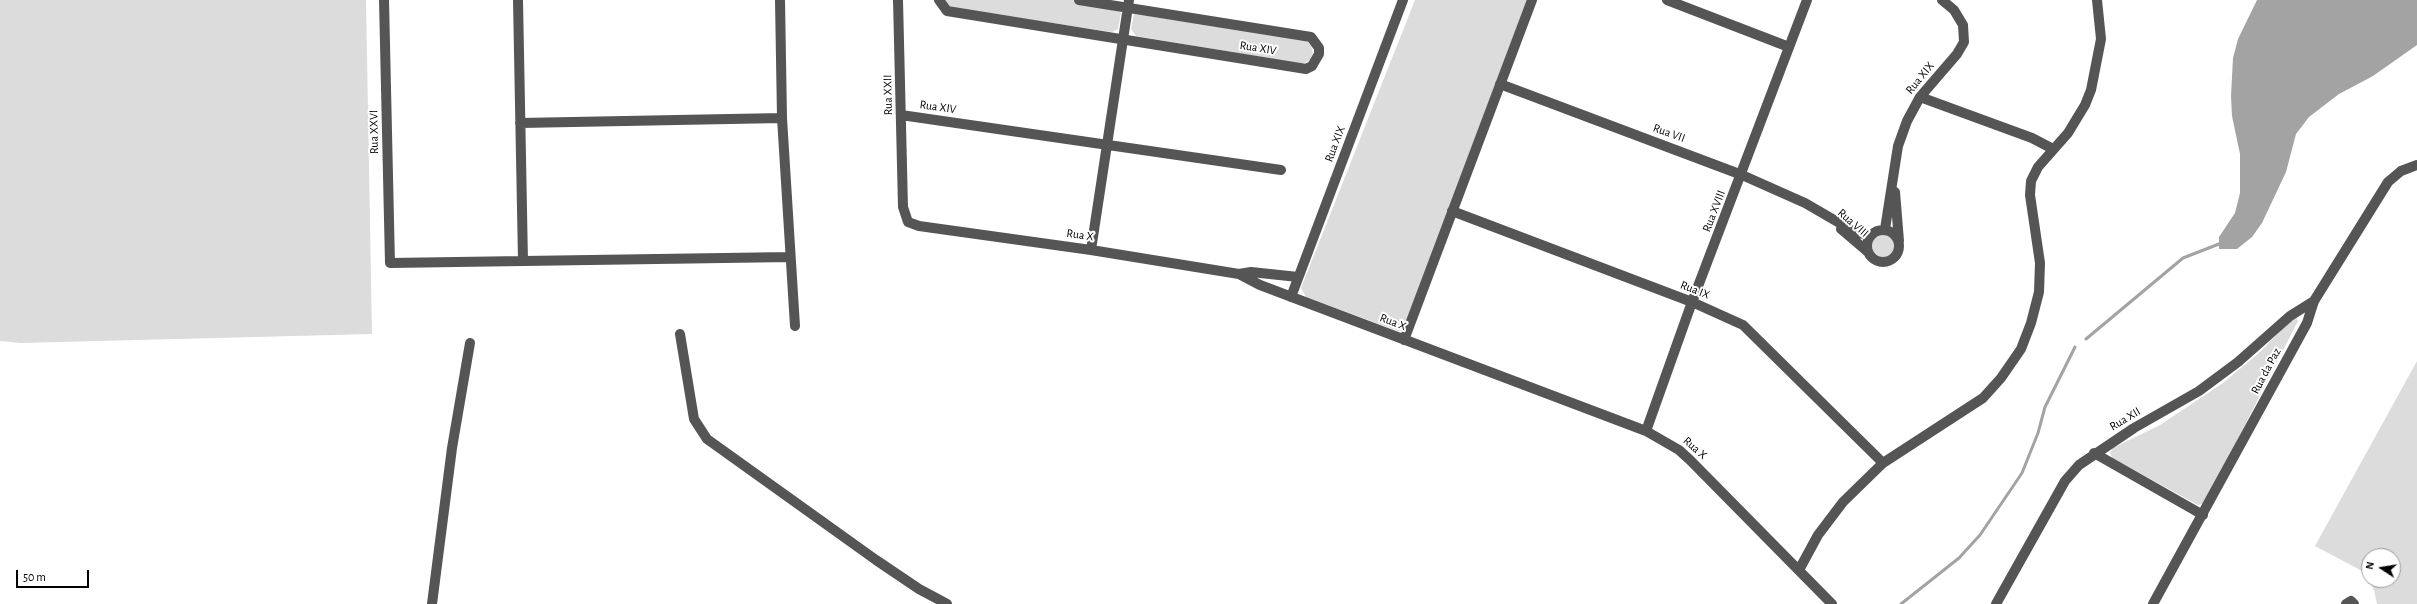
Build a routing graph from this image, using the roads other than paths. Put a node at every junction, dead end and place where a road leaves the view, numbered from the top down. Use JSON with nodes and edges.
{"nodes":[{"id":1,"x":384,"y":0,"type":"edge"},
{"id":2,"x":518,"y":0,"type":"edge"},
{"id":3,"x":780,"y":0,"type":"edge"},
{"id":4,"x":898,"y":0,"type":"edge"},
{"id":5,"x":939,"y":0,"type":"edge"},
{"id":6,"x":1079,"y":0,"type":"edge"},
{"id":7,"x":1403,"y":0,"type":"edge"},
{"id":8,"x":1532,"y":0,"type":"edge"},
{"id":9,"x":1667,"y":0,"type":"edge"},
{"id":10,"x":1807,"y":0,"type":"edge"},
{"id":11,"x":1942,"y":0,"type":"edge"},
{"id":12,"x":2097,"y":0,"type":"edge"},
{"id":13,"x":1128,"y":4,"type":"edge"},
{"id":14,"x":1122,"y":39,"type":"junction"},
{"id":15,"x":1789,"y":47,"type":"junction"},
{"id":16,"x":1500,"y":84,"type":"junction"},
{"id":17,"x":1920,"y":97,"type":"junction"},
{"id":18,"x":901,"y":114,"type":"junction"},
{"id":19,"x":782,"y":118,"type":"junction"},
{"id":20,"x":520,"y":123,"type":"junction"},
{"id":21,"x":1107,"y":144,"type":"junction"},
{"id":22,"x":2053,"y":149,"type":"junction"},
{"id":23,"x":2417,"y":165,"type":"edge"},
{"id":24,"x":1281,"y":170,"type":"dead end"},
{"id":25,"x":1742,"y":175,"type":"junction"},
{"id":26,"x":1893,"y":184,"type":"junction"},
{"id":27,"x":903,"y":189,"type":"joint"},
{"id":28,"x":1452,"y":211,"type":"junction"},
{"id":29,"x":1824,"y":215,"type":"junction"},
{"id":30,"x":1885,"y":230,"type":"junction"},
{"id":31,"x":1870,"y":236,"type":"junction"},
{"id":32,"x":1899,"y":241,"type":"junction"},
{"id":33,"x":1091,"y":250,"type":"junction"},
{"id":34,"x":1868,"y":252,"type":"junction"},
{"id":35,"x":790,"y":257,"type":"junction"},
{"id":36,"x":523,"y":261,"type":"junction"},
{"id":37,"x":1239,"y":274,"type":"junction"},
{"id":38,"x":1298,"y":277,"type":"junction"},
{"id":39,"x":1291,"y":297,"type":"junction"},
{"id":40,"x":2314,"y":301,"type":"junction"},
{"id":41,"x":1692,"y":302,"type":"junction"},
{"id":42,"x":795,"y":326,"type":"dead end"},
{"id":43,"x":680,"y":334,"type":"dead end"},
{"id":44,"x":1404,"y":340,"type":"junction"},
{"id":45,"x":470,"y":342,"type":"dead end"},
{"id":46,"x":1646,"y":431,"type":"junction"},
{"id":47,"x":2094,"y":453,"type":"junction"},
{"id":48,"x":1883,"y":463,"type":"junction"},
{"id":49,"x":2203,"y":515,"type":"junction"},
{"id":50,"x":1799,"y":570,"type":"junction"},
{"id":51,"x":432,"y":604,"type":"edge"},
{"id":52,"x":947,"y":604,"type":"edge"},
{"id":53,"x":1832,"y":604,"type":"edge"},
{"id":54,"x":1996,"y":604,"type":"edge"},
{"id":55,"x":2153,"y":604,"type":"edge"},
{"id":56,"x":2346,"y":604,"type":"edge"},
{"id":57,"x":2354,"y":604,"type":"edge"}],
"edges":[{"from":1,"to":36,"type":"street","name":"Rua XXVI"},
{"from":2,"to":20,"type":"street"},
{"from":3,"to":19,"type":"street"},
{"from":4,"to":18,"type":"street","name":"Rua XXII"},
{"from":5,"to":14,"type":"street","name":"Rua XIV"},
{"from":6,"to":13,"type":"street","name":"Rua XIV"},
{"from":7,"to":38,"type":"street","name":"Rua XIX"},
{"from":8,"to":16,"type":"street"},
{"from":9,"to":15,"type":"street"},
{"from":10,"to":15,"type":"street","name":"Rua XVIII"},
{"from":11,"to":17,"type":"street","name":"Rua XIX"},
{"from":12,"to":22,"type":"street"},
{"from":13,"to":14,"type":"street"},
{"from":13,"to":14,"type":"street","name":"Rua XIV"},
{"from":14,"to":21,"type":"street"},
{"from":15,"to":25,"type":"street","name":"Rua XVIII"},
{"from":16,"to":25,"type":"street","name":"Rua VII"},
{"from":16,"to":28,"type":"street"},
{"from":17,"to":22,"type":"street"},
{"from":17,"to":26,"type":"street","name":"Rua XIX"},
{"from":18,"to":21,"type":"street","name":"Rua XIV"},
{"from":18,"to":27,"type":"street","name":"Rua XXII"},
{"from":19,"to":20,"type":"street"},
{"from":19,"to":35,"type":"street"},
{"from":20,"to":36,"type":"street"},
{"from":21,"to":24,"type":"street","name":"Rua XIV"},
{"from":21,"to":33,"type":"street"},
{"from":22,"to":48,"type":"street"},
{"from":23,"to":40,"type":"street","name":"Rua da Paz"},
{"from":25,"to":29,"type":"street","name":"Rua VII"},
{"from":25,"to":41,"type":"street","name":"Rua XVIII"},
{"from":26,"to":30,"type":"street","name":"Rua XIX"},
{"from":26,"to":32,"type":"street","name":"Rua XIX"},
{"from":27,"to":33,"type":"street","name":"Rua X"},
{"from":28,"to":41,"type":"street","name":"Rua IX"},
{"from":28,"to":44,"type":"street"},
{"from":29,"to":31,"type":"street","name":"Rua VIII"},
{"from":29,"to":34,"type":"street","name":"Rua VIII"},
{"from":30,"to":31,"type":"street"},
{"from":30,"to":32,"type":"street"},
{"from":31,"to":34,"type":"street"},
{"from":32,"to":34,"type":"street"},
{"from":33,"to":37,"type":"street","name":"Rua X"},
{"from":35,"to":36,"type":"street"},
{"from":35,"to":42,"type":"street"},
{"from":37,"to":38,"type":"street"},
{"from":37,"to":39,"type":"street","name":"Rua X"},
{"from":38,"to":39,"type":"street","name":"Rua XIX"},
{"from":39,"to":44,"type":"street","name":"Rua X"},
{"from":40,"to":47,"type":"street","name":"Rua XII"},
{"from":40,"to":49,"type":"street","name":"Rua da Paz"},
{"from":41,"to":46,"type":"street","name":"Rua XVIII"},
{"from":41,"to":48,"type":"street","name":"Rua IX"},
{"from":43,"to":52,"type":"street"},
{"from":44,"to":46,"type":"street","name":"Rua X"},
{"from":45,"to":51,"type":"street"},
{"from":46,"to":50,"type":"street","name":"Rua X"},
{"from":47,"to":49,"type":"street"},
{"from":47,"to":54,"type":"street","name":"Rua XII"},
{"from":48,"to":50,"type":"street"},
{"from":49,"to":55,"type":"street","name":"Rua da Paz"},
{"from":50,"to":53,"type":"street","name":"Rua X"},
{"from":56,"to":57,"type":"street"}]}
